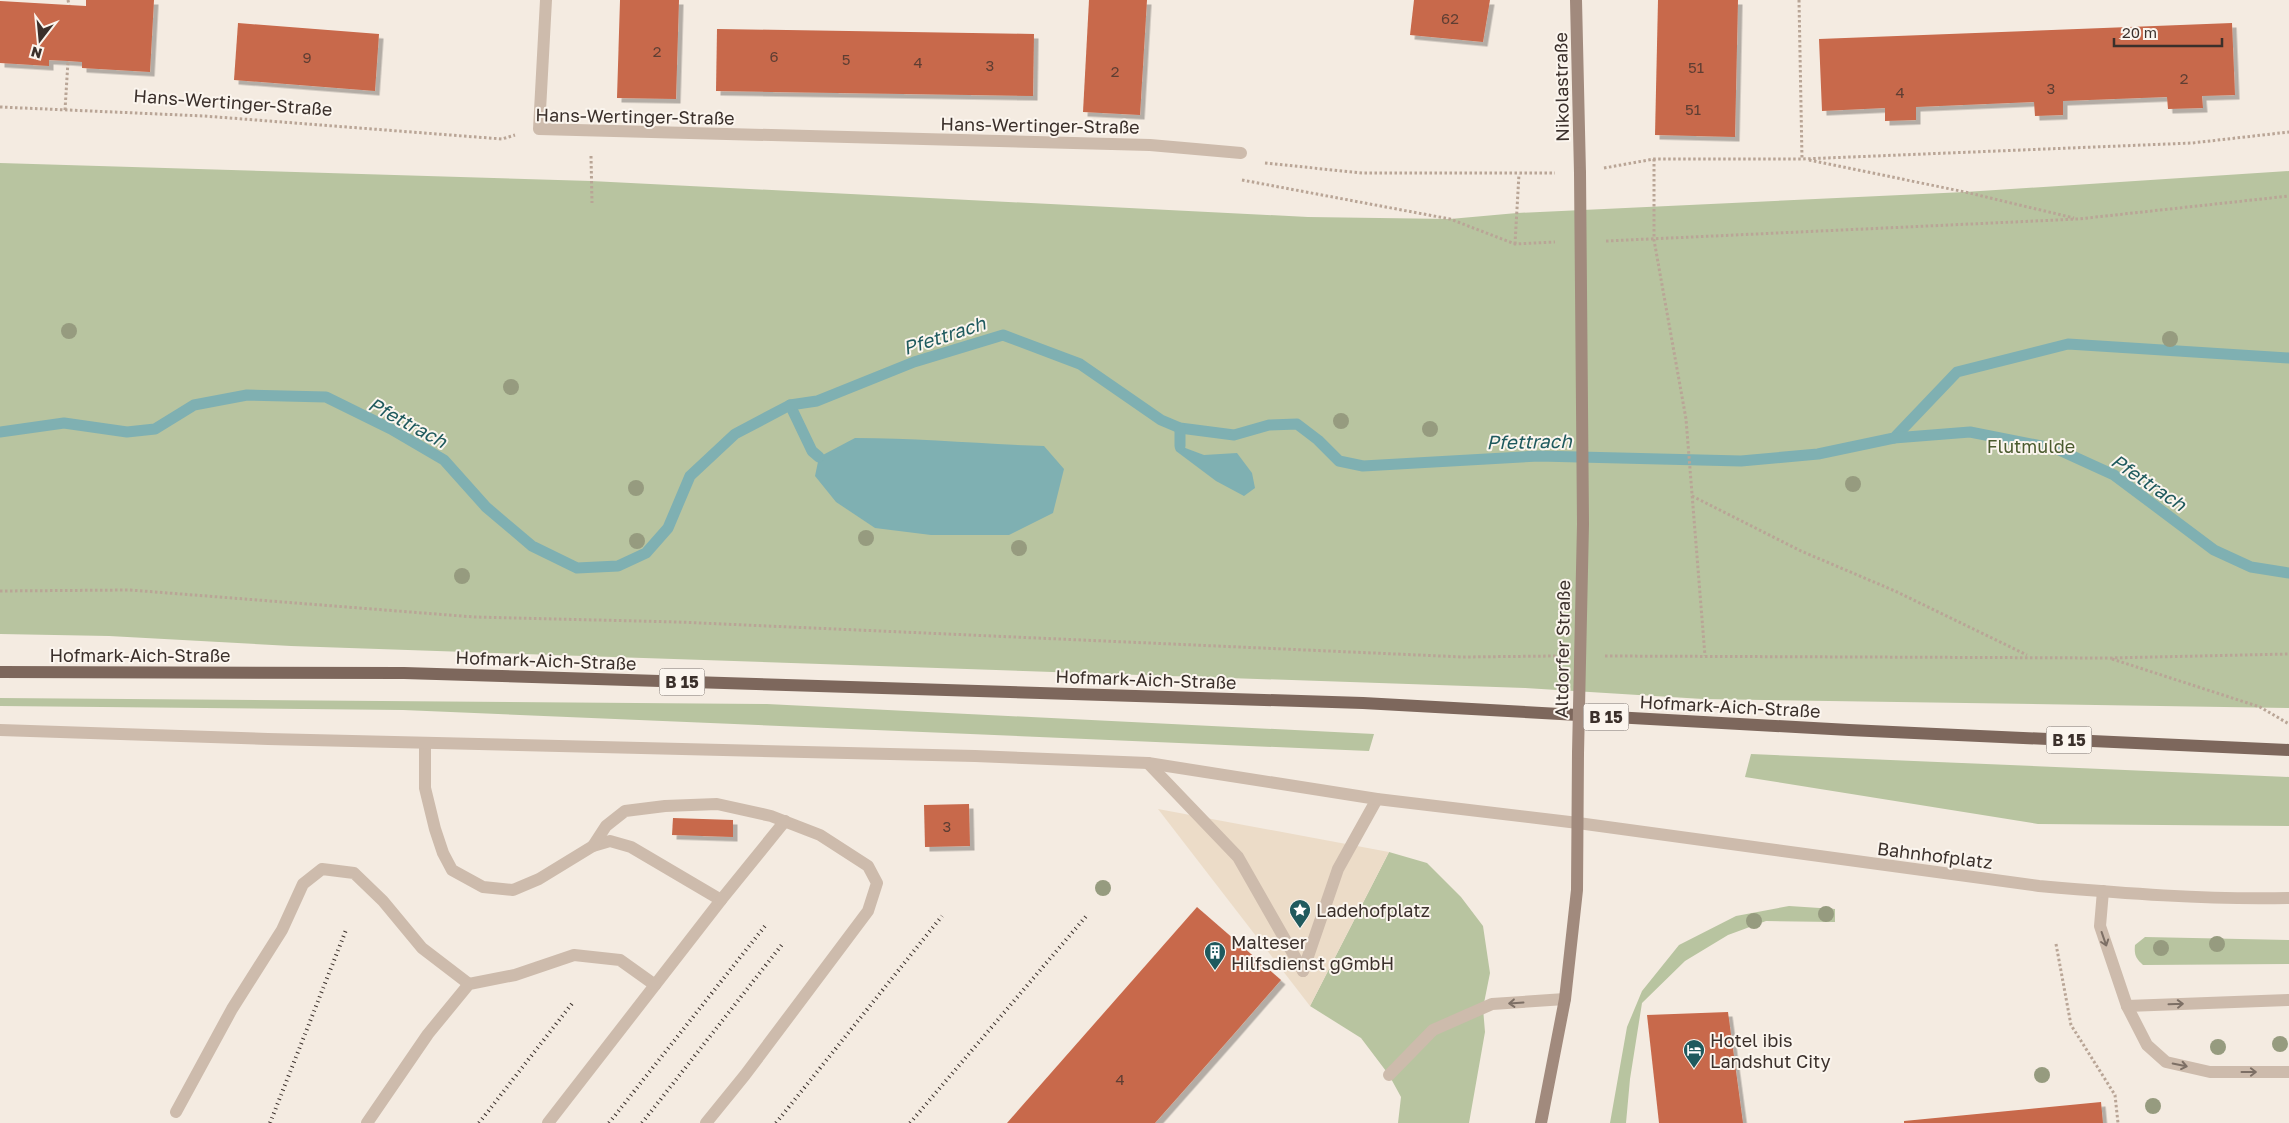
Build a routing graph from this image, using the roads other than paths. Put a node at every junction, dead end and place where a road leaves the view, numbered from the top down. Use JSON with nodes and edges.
{"nodes":[{"id":1,"x":546,"y":0,"type":"edge"},
{"id":2,"x":1576,"y":0,"type":"edge"},
{"id":3,"x":1241,"y":153,"type":"road end"},
{"id":4,"x":1580,"y":173,"type":"joint"},
{"id":5,"x":0,"y":672,"type":"edge"},
{"id":6,"x":0,"y":730,"type":"edge"},
{"id":7,"x":426,"y":743,"type":"junction"},
{"id":8,"x":2289,"y":750,"type":"edge"},
{"id":9,"x":1148,"y":764,"type":"junction"},
{"id":10,"x":1377,"y":798,"type":"junction"},
{"id":11,"x":785,"y":821,"type":"junction"},
{"id":12,"x":1578,"y":823,"type":"junction"},
{"id":13,"x":593,"y":846,"type":"junction"},
{"id":14,"x":2103,"y":891,"type":"junction"},
{"id":15,"x":2289,"y":898,"type":"edge"},
{"id":16,"x":721,"y":900,"type":"junction"},
{"id":17,"x":469,"y":984,"type":"junction"},
{"id":18,"x":655,"y":985,"type":"junction"},
{"id":19,"x":1565,"y":999,"type":"junction"},
{"id":20,"x":2289,"y":1000,"type":"edge"},
{"id":21,"x":2128,"y":1006,"type":"junction"},
{"id":22,"x":2289,"y":1072,"type":"edge"},
{"id":23,"x":1390,"y":1075,"type":"dead end"},
{"id":24,"x":176,"y":1112,"type":"dead end"},
{"id":25,"x":366,"y":1123,"type":"edge"},
{"id":26,"x":548,"y":1123,"type":"edge"},
{"id":27,"x":706,"y":1123,"type":"edge"},
{"id":28,"x":1542,"y":1123,"type":"edge"}],
"edges":[{"from":1,"to":3,"type":"street","name":"Hans-Wertinger-Straße"},
{"from":2,"to":4,"type":"main road","name":"Nikolastraße"},
{"from":4,"to":12,"type":"main road","name":"Altdorfer Straße","bridge":true},
{"from":5,"to":8,"type":"main road","name":"Hofmark-Aich-Straße","number":"B 15"},
{"from":6,"to":7,"type":"street"},
{"from":7,"to":9,"type":"street"},
{"from":7,"to":13,"type":"street"},
{"from":9,"to":10,"type":"street"},
{"from":9,"to":10,"type":"street"},
{"from":10,"to":12,"type":"street"},
{"from":11,"to":13,"type":"street"},
{"from":11,"to":16,"type":"street"},
{"from":11,"to":27,"type":"street"},
{"from":12,"to":14,"type":"street","name":"Bahnhofplatz"},
{"from":12,"to":19,"type":"main road","name":"Altdorfer Straße"},
{"from":13,"to":16,"type":"street"},
{"from":14,"to":15,"type":"street","name":"Bahnhofplatz"},
{"from":14,"to":21,"type":"street","one_way":true},
{"from":16,"to":18,"type":"street"},
{"from":17,"to":18,"type":"street"},
{"from":17,"to":24,"type":"street"},
{"from":17,"to":25,"type":"street"},
{"from":18,"to":26,"type":"street"},
{"from":19,"to":23,"type":"street","one_way":true},
{"from":19,"to":28,"type":"main road","name":"Altdorfer Straße"},
{"from":21,"to":20,"type":"street","one_way":true},
{"from":21,"to":22,"type":"street","one_way":true}]}
